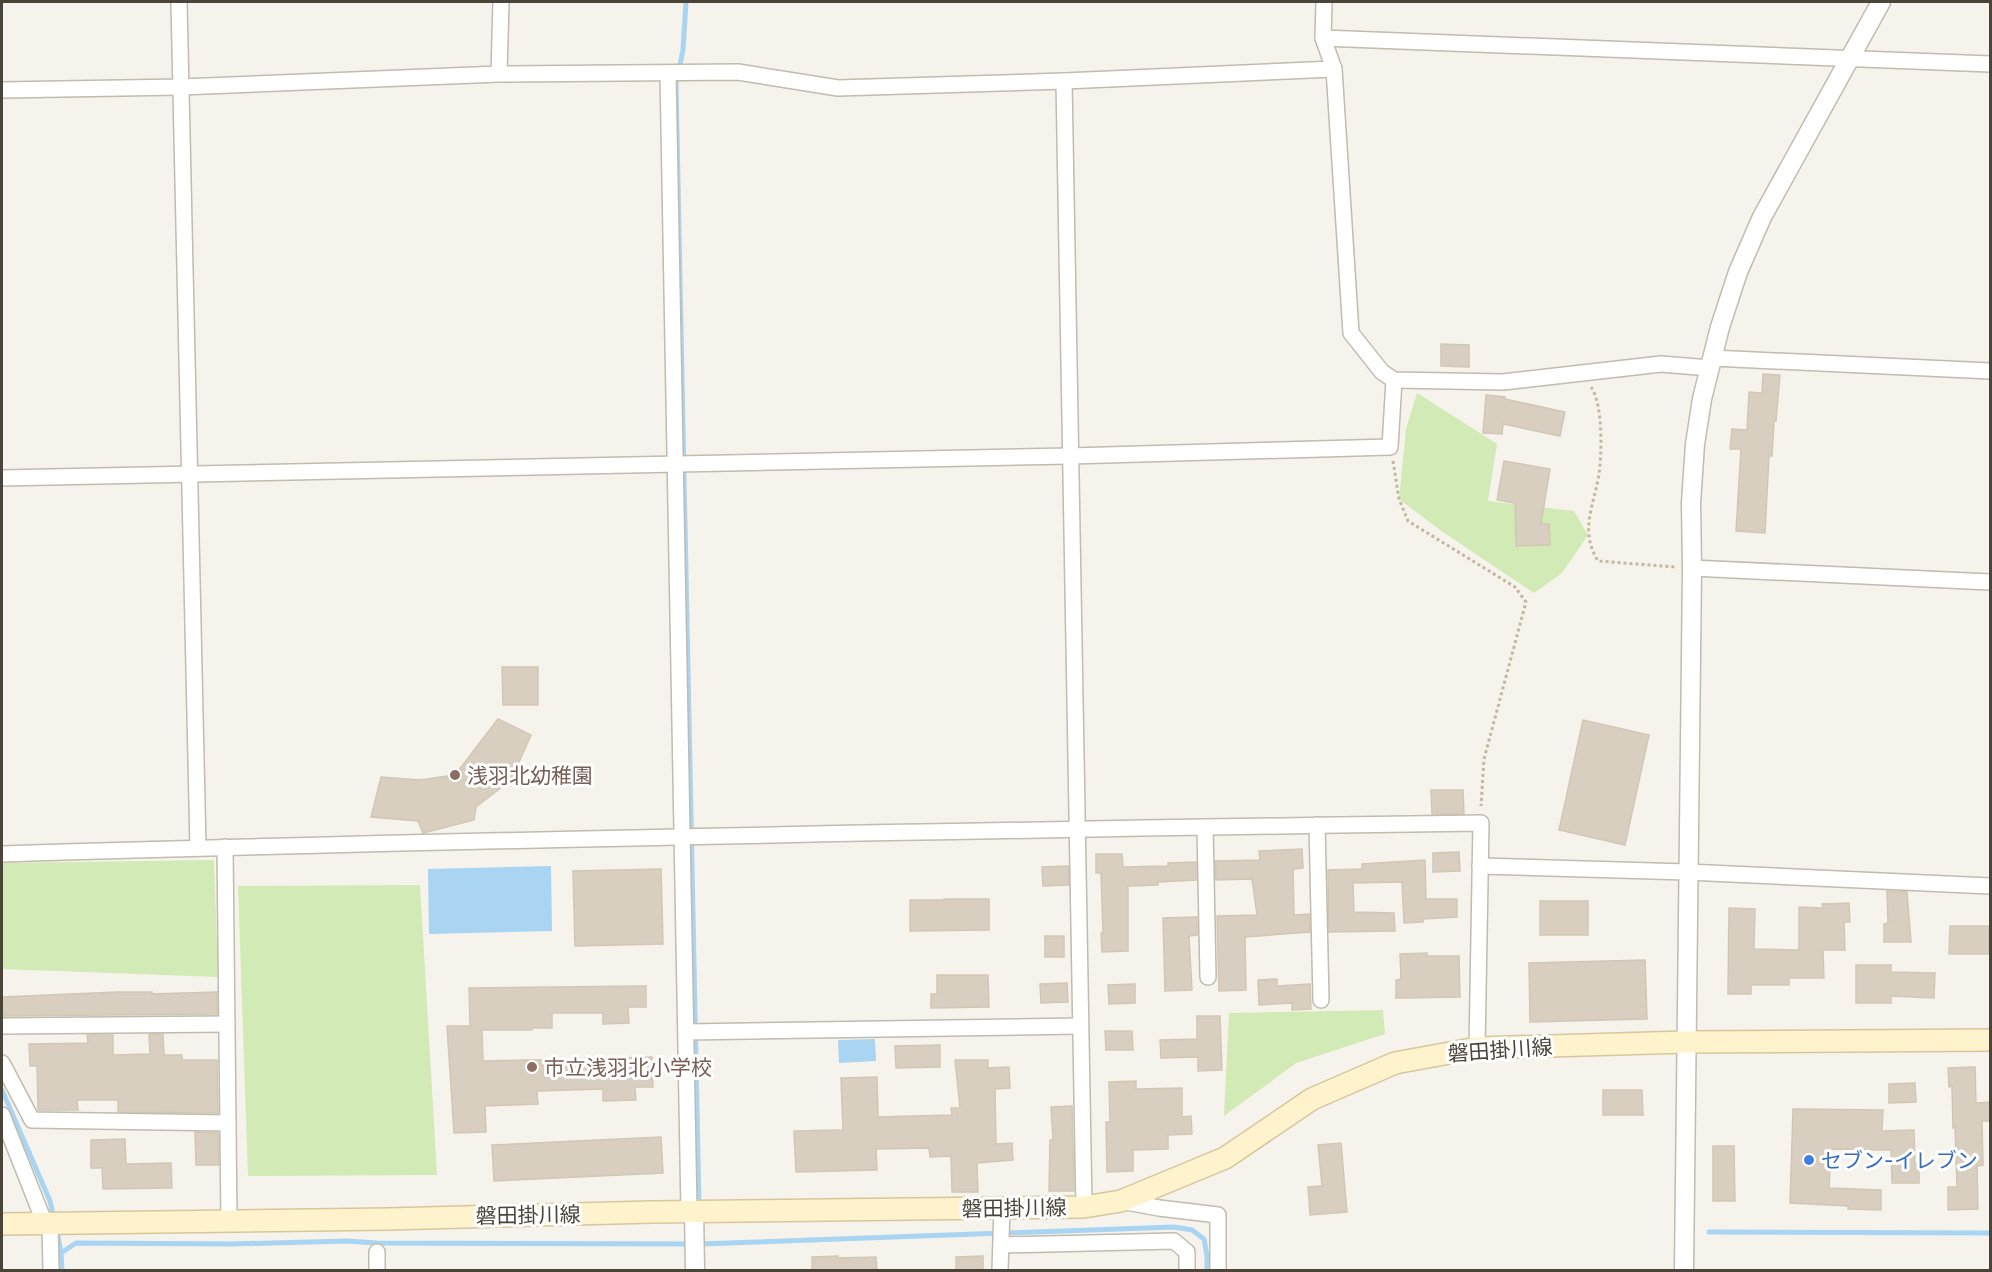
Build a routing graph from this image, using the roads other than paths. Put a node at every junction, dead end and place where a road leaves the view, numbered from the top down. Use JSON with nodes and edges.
{"nodes":[{"id":1,"x":179,"y":2,"type":"edge"},
{"id":2,"x":501,"y":2,"type":"edge"},
{"id":3,"x":1324,"y":2,"type":"edge"},
{"id":4,"x":1881,"y":2,"type":"edge"},
{"id":5,"x":1323,"y":39,"type":"junction"},
{"id":6,"x":1850,"y":59,"type":"junction"},
{"id":7,"x":1990,"y":64,"type":"edge"},
{"id":8,"x":1334,"y":69,"type":"junction"},
{"id":9,"x":668,"y":73,"type":"junction"},
{"id":10,"x":499,"y":74,"type":"junction"},
{"id":11,"x":1064,"y":81,"type":"junction"},
{"id":12,"x":181,"y":87,"type":"junction"},
{"id":13,"x":2,"y":90,"type":"edge"},
{"id":14,"x":1711,"y":363,"type":"junction"},
{"id":15,"x":1990,"y":371,"type":"edge"},
{"id":16,"x":1394,"y":380,"type":"junction"},
{"id":17,"x":1070,"y":456,"type":"junction"},
{"id":18,"x":674,"y":465,"type":"junction"},
{"id":19,"x":190,"y":475,"type":"junction"},
{"id":20,"x":2,"y":478,"type":"edge"},
{"id":21,"x":1692,"y":568,"type":"junction"},
{"id":22,"x":1990,"y":582,"type":"edge"},
{"id":23,"x":1317,"y":825,"type":"junction"},
{"id":24,"x":1205,"y":827,"type":"junction"},
{"id":25,"x":1077,"y":828,"type":"junction"},
{"id":26,"x":684,"y":836,"type":"junction"},
{"id":27,"x":225,"y":847,"type":"junction"},
{"id":28,"x":198,"y":848,"type":"junction"},
{"id":29,"x":2,"y":854,"type":"edge"},
{"id":30,"x":1480,"y":866,"type":"junction"},
{"id":31,"x":1687,"y":872,"type":"junction"},
{"id":32,"x":1990,"y":886,"type":"edge"},
{"id":33,"x":1208,"y":977,"type":"dead end"},
{"id":34,"x":1321,"y":1000,"type":"dead end"},
{"id":35,"x":227,"y":1024,"type":"junction"},
{"id":36,"x":2,"y":1026,"type":"edge"},
{"id":37,"x":1080,"y":1026,"type":"junction"},
{"id":38,"x":687,"y":1032,"type":"junction"},
{"id":39,"x":1990,"y":1040,"type":"edge"},
{"id":40,"x":1686,"y":1042,"type":"junction"},
{"id":41,"x":1477,"y":1048,"type":"junction"},
{"id":42,"x":2,"y":1064,"type":"edge"},
{"id":43,"x":2,"y":1115,"type":"edge"},
{"id":44,"x":228,"y":1123,"type":"junction"},
{"id":45,"x":1120,"y":1201,"type":"junction"},
{"id":46,"x":1084,"y":1207,"type":"junction"},
{"id":47,"x":1002,"y":1208,"type":"junction"},
{"id":48,"x":692,"y":1211,"type":"junction"},
{"id":49,"x":229,"y":1221,"type":"junction"},
{"id":50,"x":2,"y":1224,"type":"edge"},
{"id":51,"x":48,"y":1224,"type":"junction"},
{"id":52,"x":1001,"y":1245,"type":"junction"},
{"id":53,"x":377,"y":1252,"type":"dead end"},
{"id":54,"x":51,"y":1270,"type":"edge"},
{"id":55,"x":377,"y":1270,"type":"edge"},
{"id":56,"x":695,"y":1270,"type":"edge"},
{"id":57,"x":1000,"y":1270,"type":"edge"},
{"id":58,"x":1187,"y":1270,"type":"edge"},
{"id":59,"x":1218,"y":1270,"type":"edge"},
{"id":60,"x":1683,"y":1270,"type":"edge"}],
"edges":[{"from":1,"to":12,"type":"street"},
{"from":2,"to":10,"type":"street"},
{"from":3,"to":5,"type":"street"},
{"from":4,"to":6,"type":"street"},
{"from":5,"to":6,"type":"street"},
{"from":5,"to":8,"type":"street"},
{"from":6,"to":7,"type":"street"},
{"from":6,"to":14,"type":"street"},
{"from":8,"to":11,"type":"street"},
{"from":8,"to":16,"type":"street"},
{"from":9,"to":10,"type":"street"},
{"from":9,"to":11,"type":"street"},
{"from":9,"to":18,"type":"street"},
{"from":10,"to":12,"type":"street"},
{"from":11,"to":17,"type":"street"},
{"from":12,"to":13,"type":"street"},
{"from":12,"to":19,"type":"street"},
{"from":14,"to":15,"type":"street"},
{"from":14,"to":16,"type":"street"},
{"from":14,"to":21,"type":"street"},
{"from":16,"to":17,"type":"street"},
{"from":17,"to":18,"type":"street"},
{"from":17,"to":25,"type":"street"},
{"from":18,"to":19,"type":"street"},
{"from":18,"to":26,"type":"street"},
{"from":19,"to":20,"type":"street"},
{"from":19,"to":28,"type":"street"},
{"from":21,"to":22,"type":"street"},
{"from":21,"to":31,"type":"street"},
{"from":23,"to":24,"type":"street"},
{"from":23,"to":30,"type":"street"},
{"from":23,"to":34,"type":"street"},
{"from":24,"to":25,"type":"street"},
{"from":24,"to":33,"type":"street"},
{"from":25,"to":26,"type":"street"},
{"from":25,"to":37,"type":"street"},
{"from":26,"to":27,"type":"street"},
{"from":26,"to":38,"type":"street"},
{"from":27,"to":28,"type":"street"},
{"from":27,"to":35,"type":"street"},
{"from":28,"to":29,"type":"street"},
{"from":30,"to":31,"type":"street"},
{"from":30,"to":41,"type":"street"},
{"from":31,"to":32,"type":"street"},
{"from":31,"to":40,"type":"street"},
{"from":35,"to":36,"type":"street"},
{"from":35,"to":44,"type":"street"},
{"from":37,"to":38,"type":"street"},
{"from":37,"to":46,"type":"street"},
{"from":38,"to":48,"type":"street"},
{"from":39,"to":40,"type":"main road","name":"磐田掛川線"},
{"from":40,"to":41,"type":"main road","name":"磐田掛川線"},
{"from":40,"to":60,"type":"street"},
{"from":41,"to":45,"type":"main road","name":"磐田掛川線"},
{"from":42,"to":44,"type":"street"},
{"from":43,"to":51,"type":"street"},
{"from":44,"to":49,"type":"street"},
{"from":45,"to":46,"type":"main road","name":"磐田掛川線"},
{"from":45,"to":59,"type":"street"},
{"from":46,"to":47,"type":"main road","name":"磐田掛川線"},
{"from":47,"to":48,"type":"main road","name":"磐田掛川線"},
{"from":47,"to":52,"type":"street"},
{"from":48,"to":49,"type":"main road","name":"磐田掛川線"},
{"from":48,"to":56,"type":"street"},
{"from":49,"to":51,"type":"main road","name":"磐田掛川線"},
{"from":50,"to":51,"type":"main road","name":"磐田掛川線"},
{"from":51,"to":54,"type":"street"},
{"from":52,"to":57,"type":"street"},
{"from":52,"to":58,"type":"street"},
{"from":53,"to":55,"type":"street"}]}
